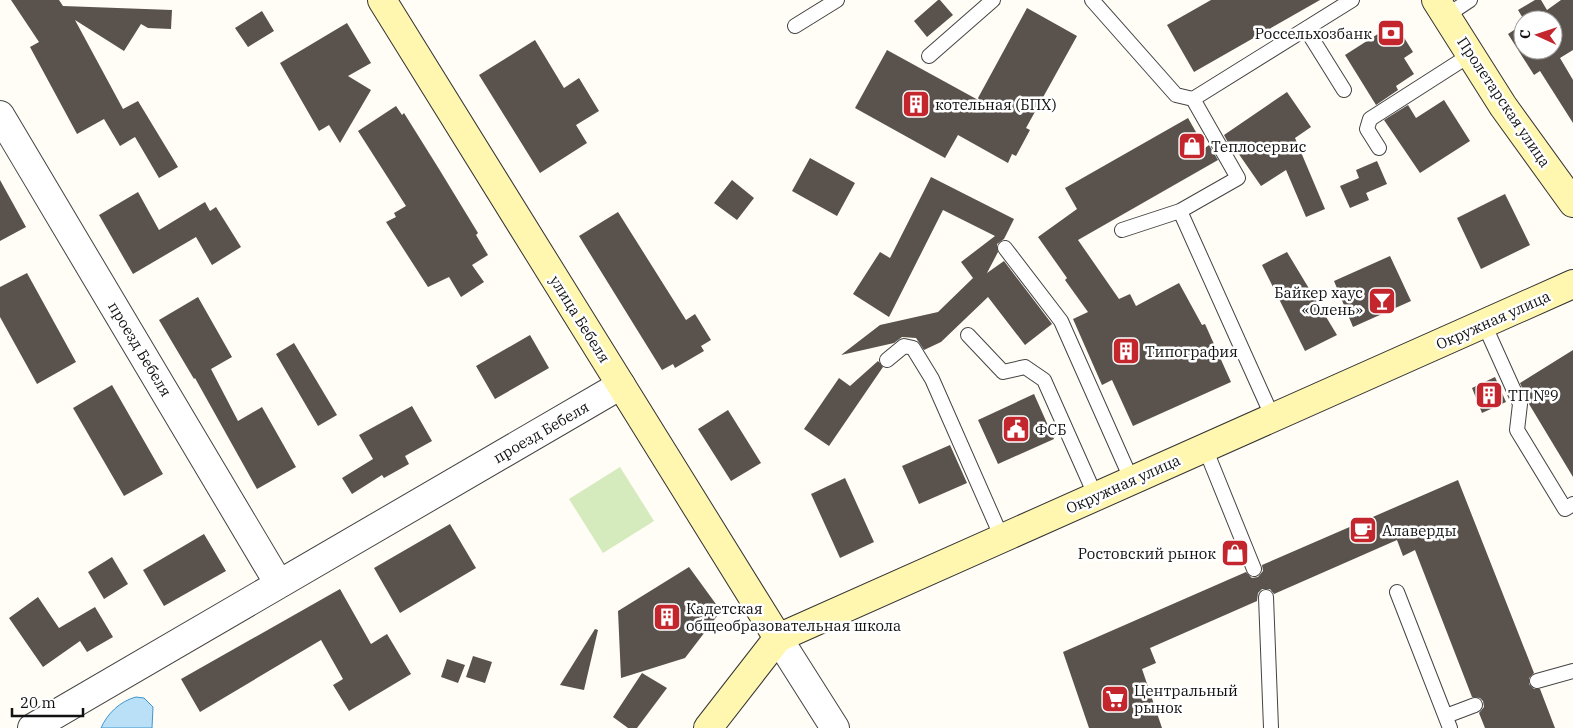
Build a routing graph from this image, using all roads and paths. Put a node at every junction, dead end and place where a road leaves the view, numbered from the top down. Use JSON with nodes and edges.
{"nodes":[{"id":1,"x":382,"y":0,"type":"edge"},
{"id":2,"x":837,"y":0,"type":"edge"},
{"id":3,"x":993,"y":0,"type":"edge"},
{"id":4,"x":1092,"y":0,"type":"edge"},
{"id":5,"x":1352,"y":0,"type":"edge"},
{"id":6,"x":1470,"y":0,"type":"edge"},
{"id":7,"x":1441,"y":8,"type":"edge"},
{"id":8,"x":795,"y":26,"type":"dead end"},
{"id":9,"x":1306,"y":28,"type":"junction"},
{"id":10,"x":1470,"y":54,"type":"junction"},
{"id":11,"x":929,"y":56,"type":"dead end"},
{"id":12,"x":1344,"y":90,"type":"dead end"},
{"id":13,"x":1193,"y":99,"type":"junction"},
{"id":14,"x":0,"y":115,"type":"edge"},
{"id":15,"x":1379,"y":148,"type":"dead end"},
{"id":16,"x":1573,"y":203,"type":"edge"},
{"id":17,"x":1180,"y":210,"type":"junction"},
{"id":18,"x":1122,"y":230,"type":"dead end"},
{"id":19,"x":1005,"y":248,"type":"dead end"},
{"id":20,"x":1573,"y":284,"type":"edge"},
{"id":21,"x":1484,"y":324,"type":"junction"},
{"id":22,"x":968,"y":335,"type":"dead end"},
{"id":23,"x":887,"y":360,"type":"dead end"},
{"id":24,"x":621,"y":385,"type":"junction"},
{"id":25,"x":1273,"y":418,"type":"junction"},
{"id":26,"x":1205,"y":448,"type":"junction"},
{"id":27,"x":1132,"y":481,"type":"junction"},
{"id":28,"x":1096,"y":497,"type":"junction"},
{"id":29,"x":1573,"y":504,"type":"edge"},
{"id":30,"x":1002,"y":538,"type":"junction"},
{"id":31,"x":1254,"y":569,"type":"dead end"},
{"id":32,"x":279,"y":584,"type":"junction"},
{"id":33,"x":1397,"y":592,"type":"dead end"},
{"id":34,"x":1266,"y":598,"type":"dead end"},
{"id":35,"x":778,"y":638,"type":"junction"},
{"id":36,"x":1573,"y":671,"type":"edge"},
{"id":37,"x":1537,"y":681,"type":"dead end"},
{"id":38,"x":1476,"y":705,"type":"dead end"},
{"id":39,"x":1448,"y":722,"type":"edge"},
{"id":40,"x":32,"y":728,"type":"edge"},
{"id":41,"x":708,"y":728,"type":"edge"},
{"id":42,"x":835,"y":728,"type":"edge"},
{"id":43,"x":1271,"y":728,"type":"edge"}],
"edges":[{"from":1,"to":24,"type":"main road","name":"улица Бебеля"},
{"from":2,"to":8,"type":"lane"},
{"from":3,"to":11,"type":"lane"},
{"from":4,"to":13,"type":"lane"},
{"from":5,"to":9,"type":"lane"},
{"from":6,"to":7,"type":"lane"},
{"from":7,"to":10,"type":"main road","name":"Пролетарская улица"},
{"from":9,"to":12,"type":"lane"},
{"from":9,"to":13,"type":"lane"},
{"from":10,"to":15,"type":"lane"},
{"from":10,"to":16,"type":"main road","name":"Пролетарская улица"},
{"from":13,"to":17,"type":"lane"},
{"from":14,"to":32,"type":"street","name":"проезд Бебеля"},
{"from":17,"to":18,"type":"lane"},
{"from":17,"to":25,"type":"lane"},
{"from":19,"to":27,"type":"lane"},
{"from":20,"to":21,"type":"main road","name":"Окружная улица"},
{"from":21,"to":25,"type":"main road","name":"Окружная улица"},
{"from":21,"to":29,"type":"lane"},
{"from":22,"to":28,"type":"lane"},
{"from":23,"to":30,"type":"lane"},
{"from":24,"to":32,"type":"street","name":"проезд Бебеля"},
{"from":24,"to":35,"type":"main road","name":"улица Бебеля"},
{"from":25,"to":26,"type":"main road","name":"Окружная улица"},
{"from":26,"to":27,"type":"main road","name":"Окружная улица"},
{"from":26,"to":31,"type":"lane"},
{"from":27,"to":28,"type":"main road","name":"Окружная улица"},
{"from":28,"to":30,"type":"main road","name":"Окружная улица"},
{"from":30,"to":35,"type":"main road","name":"Окружная улица"},
{"from":32,"to":40,"type":"street","name":"проезд Бебеля"},
{"from":33,"to":39,"type":"lane"},
{"from":34,"to":43,"type":"lane"},
{"from":35,"to":41,"type":"main road","name":"Окружная улица"},
{"from":35,"to":42,"type":"street"},
{"from":36,"to":37,"type":"lane"},
{"from":38,"to":39,"type":"lane"}]}
